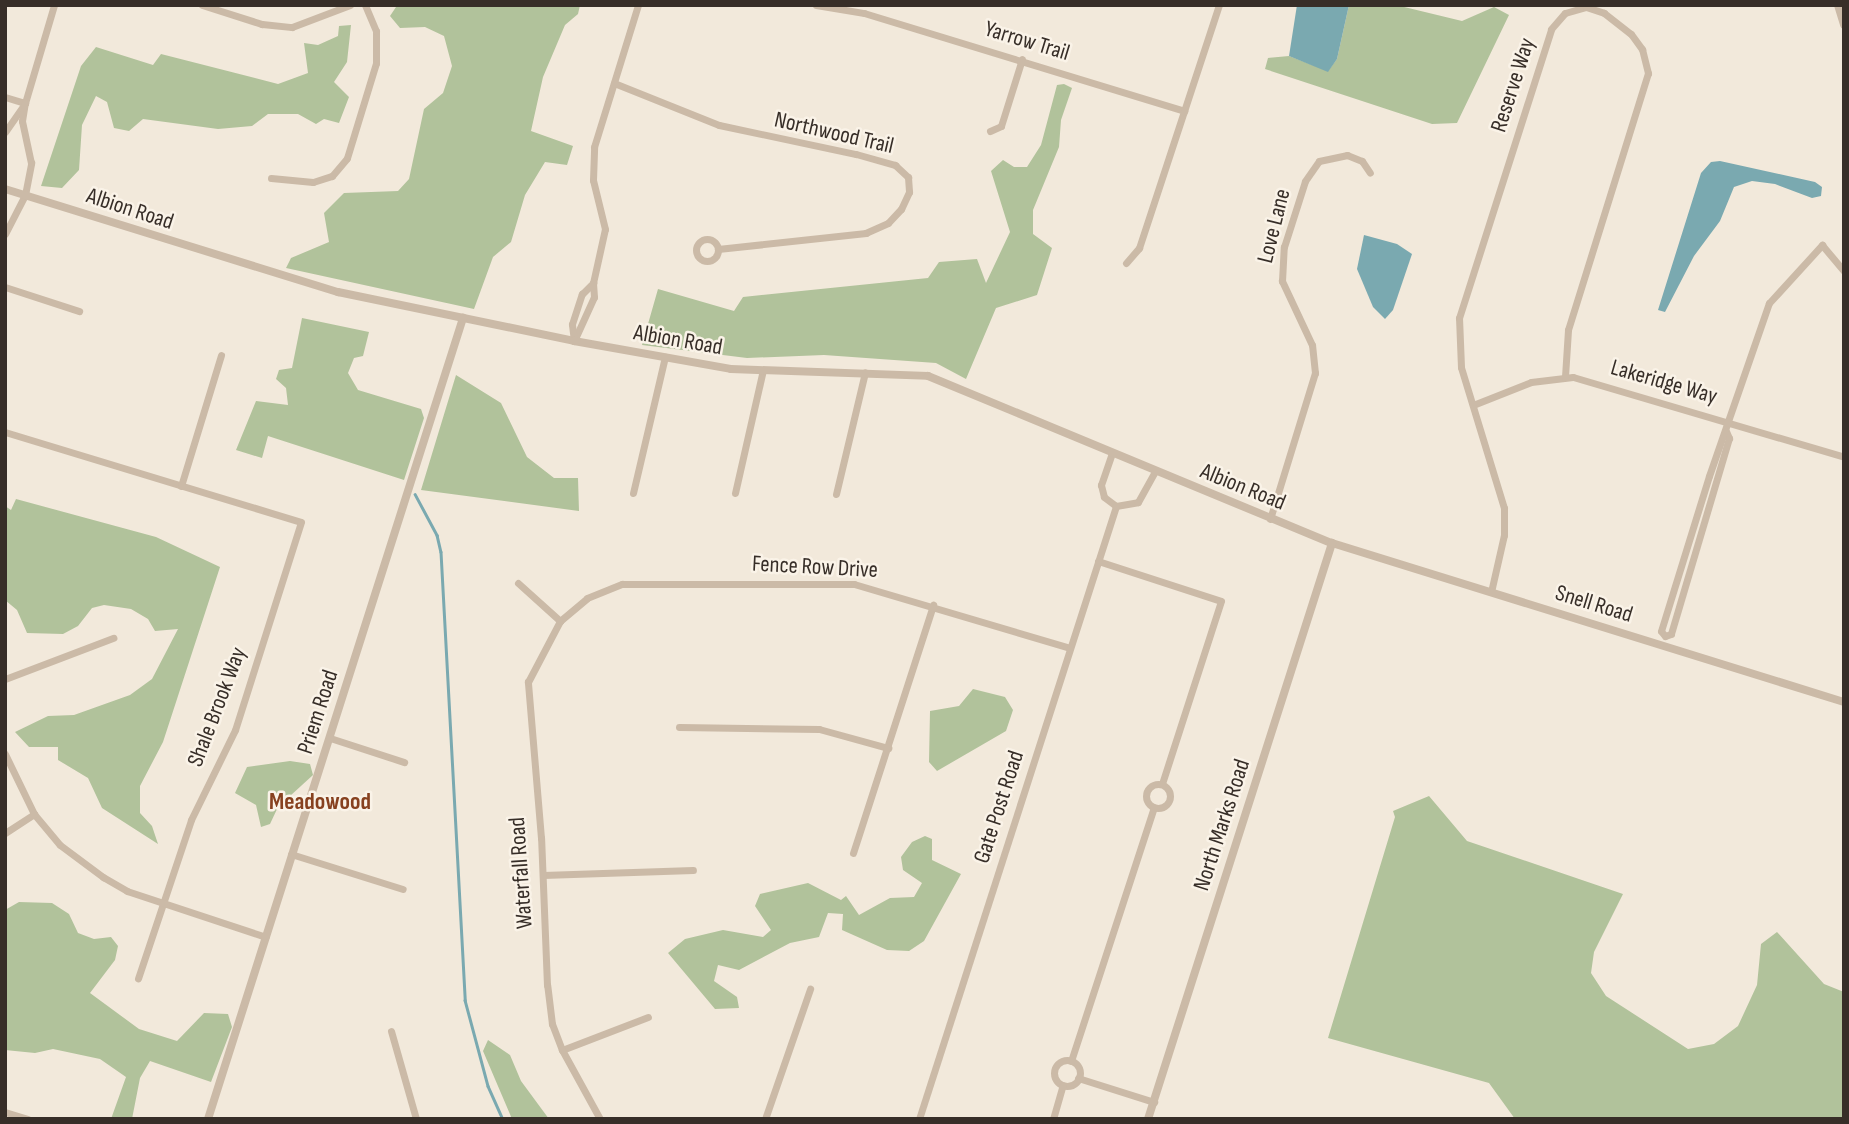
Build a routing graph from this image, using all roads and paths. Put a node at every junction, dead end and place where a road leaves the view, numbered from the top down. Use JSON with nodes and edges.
{"nodes":[{"id":1,"x":54,"y":5,"type":"edge"},
{"id":2,"x":202,"y":5,"type":"edge"},
{"id":3,"x":350,"y":5,"type":"edge"},
{"id":4,"x":365,"y":5,"type":"edge"},
{"id":5,"x":638,"y":5,"type":"edge"},
{"id":6,"x":816,"y":5,"type":"edge"},
{"id":7,"x":1219,"y":5,"type":"edge"},
{"id":8,"x":1838,"y":5,"type":"edge"},
{"id":9,"x":1844,"y":25,"type":"edge"},
{"id":10,"x":1022,"y":59,"type":"junction"},
{"id":11,"x":614,"y":83,"type":"junction"},
{"id":12,"x":5,"y":97,"type":"edge"},
{"id":13,"x":25,"y":103,"type":"junction"},
{"id":14,"x":1185,"y":111,"type":"junction"},
{"id":15,"x":990,"y":131,"type":"dead end"},
{"id":16,"x":5,"y":132,"type":"edge"},
{"id":17,"x":1370,"y":173,"type":"dead end"},
{"id":18,"x":271,"y":178,"type":"dead end"},
{"id":19,"x":5,"y":189,"type":"edge"},
{"id":20,"x":25,"y":195,"type":"junction"},
{"id":21,"x":5,"y":234,"type":"edge"},
{"id":22,"x":718,"y":249,"type":"dead end"},
{"id":23,"x":1126,"y":263,"type":"dead end"},
{"id":24,"x":1844,"y":271,"type":"edge"},
{"id":25,"x":593,"y":283,"type":"junction"},
{"id":26,"x":5,"y":287,"type":"edge"},
{"id":27,"x":79,"y":311,"type":"dead end"},
{"id":28,"x":463,"y":318,"type":"junction"},
{"id":29,"x":574,"y":341,"type":"junction"},
{"id":30,"x":221,"y":355,"type":"dead end"},
{"id":31,"x":665,"y":357,"type":"junction"},
{"id":32,"x":763,"y":370,"type":"junction"},
{"id":33,"x":864,"y":372,"type":"junction"},
{"id":34,"x":1565,"y":377,"type":"junction"},
{"id":35,"x":1473,"y":405,"type":"junction"},
{"id":36,"x":1730,"y":421,"type":"junction"},
{"id":37,"x":5,"y":432,"type":"edge"},
{"id":38,"x":1112,"y":453,"type":"junction"},
{"id":39,"x":1844,"y":457,"type":"edge"},
{"id":40,"x":1155,"y":471,"type":"junction"},
{"id":41,"x":181,"y":486,"type":"junction"},
{"id":42,"x":633,"y":493,"type":"dead end"},
{"id":43,"x":735,"y":493,"type":"dead end"},
{"id":44,"x":836,"y":494,"type":"dead end"},
{"id":45,"x":1116,"y":506,"type":"junction"},
{"id":46,"x":1270,"y":519,"type":"junction"},
{"id":47,"x":1332,"y":543,"type":"junction"},
{"id":48,"x":1098,"y":561,"type":"junction"},
{"id":49,"x":518,"y":583,"type":"dead end"},
{"id":50,"x":1491,"y":592,"type":"junction"},
{"id":51,"x":933,"y":605,"type":"junction"},
{"id":52,"x":560,"y":621,"type":"junction"},
{"id":53,"x":113,"y":638,"type":"dead end"},
{"id":54,"x":1663,"y":640,"type":"junction"},
{"id":55,"x":1070,"y":649,"type":"junction"},
{"id":56,"x":5,"y":679,"type":"edge"},
{"id":57,"x":1844,"y":702,"type":"edge"},
{"id":58,"x":679,"y":727,"type":"dead end"},
{"id":59,"x":330,"y":738,"type":"junction"},
{"id":60,"x":888,"y":748,"type":"junction"},
{"id":61,"x":5,"y":754,"type":"edge"},
{"id":62,"x":404,"y":762,"type":"dead end"},
{"id":63,"x":1162,"y":785,"type":"junction"},
{"id":64,"x":1154,"y":807,"type":"junction"},
{"id":65,"x":34,"y":814,"type":"junction"},
{"id":66,"x":5,"y":833,"type":"edge"},
{"id":67,"x":853,"y":853,"type":"dead end"},
{"id":68,"x":291,"y":854,"type":"junction"},
{"id":69,"x":693,"y":870,"type":"dead end"},
{"id":70,"x":543,"y":875,"type":"junction"},
{"id":71,"x":403,"y":889,"type":"dead end"},
{"id":72,"x":163,"y":903,"type":"junction"},
{"id":73,"x":266,"y":937,"type":"junction"},
{"id":74,"x":138,"y":978,"type":"dead end"},
{"id":75,"x":810,"y":989,"type":"dead end"},
{"id":76,"x":648,"y":1017,"type":"dead end"},
{"id":77,"x":391,"y":1031,"type":"dead end"},
{"id":78,"x":562,"y":1050,"type":"junction"},
{"id":79,"x":1071,"y":1061,"type":"junction"},
{"id":80,"x":1078,"y":1077,"type":"junction"},
{"id":81,"x":1063,"y":1085,"type":"junction"},
{"id":82,"x":1154,"y":1101,"type":"junction"},
{"id":83,"x":5,"y":1112,"type":"edge"},
{"id":84,"x":28,"y":1119,"type":"edge"},
{"id":85,"x":208,"y":1119,"type":"edge"},
{"id":86,"x":416,"y":1119,"type":"edge"},
{"id":87,"x":600,"y":1119,"type":"edge"},
{"id":88,"x":765,"y":1119,"type":"edge"},
{"id":89,"x":919,"y":1119,"type":"edge"},
{"id":90,"x":1053,"y":1119,"type":"edge"},
{"id":91,"x":1148,"y":1119,"type":"edge"}],
"edges":[{"from":1,"to":13,"type":"street"},
{"from":2,"to":3,"type":"street"},
{"from":4,"to":18,"type":"street"},
{"from":5,"to":11,"type":"street"},
{"from":6,"to":10,"type":"street","name":"Yarrow Trail"},
{"from":7,"to":14,"type":"street"},
{"from":8,"to":9,"type":"street"},
{"from":10,"to":14,"type":"street","name":"Yarrow Trail"},
{"from":10,"to":15,"type":"street"},
{"from":11,"to":22,"type":"street","name":"Northwood Trail"},
{"from":11,"to":25,"type":"street"},
{"from":12,"to":13,"type":"street"},
{"from":13,"to":16,"type":"street"},
{"from":13,"to":20,"type":"street"},
{"from":14,"to":23,"type":"street"},
{"from":17,"to":46,"type":"street","name":"Love Lane"},
{"from":19,"to":20,"type":"street","name":"Albion Road"},
{"from":20,"to":21,"type":"street"},
{"from":20,"to":28,"type":"street","name":"Albion Road"},
{"from":24,"to":36,"type":"street"},
{"from":25,"to":29,"type":"street"},
{"from":25,"to":29,"type":"street"},
{"from":26,"to":27,"type":"street"},
{"from":28,"to":29,"type":"street","name":"Albion Road"},
{"from":28,"to":59,"type":"street","name":"Priem Road"},
{"from":29,"to":31,"type":"street","name":"Albion Road"},
{"from":30,"to":41,"type":"street"},
{"from":31,"to":32,"type":"street","name":"Albion Road"},
{"from":31,"to":42,"type":"street"},
{"from":32,"to":33,"type":"street","name":"Albion Road"},
{"from":32,"to":43,"type":"street"},
{"from":33,"to":38,"type":"street","name":"Albion Road"},
{"from":33,"to":44,"type":"street"},
{"from":34,"to":35,"type":"street","name":"Lakeridge Way"},
{"from":34,"to":35,"type":"street","name":"Reserve Way"},
{"from":34,"to":36,"type":"street","name":"Lakeridge Way"},
{"from":35,"to":50,"type":"street","name":"Reserve Way"},
{"from":36,"to":39,"type":"street","name":"Lakeridge Way"},
{"from":36,"to":54,"type":"street"},
{"from":37,"to":41,"type":"street"},
{"from":38,"to":40,"type":"street","name":"Albion Road"},
{"from":38,"to":45,"type":"street"},
{"from":40,"to":45,"type":"street"},
{"from":40,"to":46,"type":"street","name":"Albion Road"},
{"from":41,"to":72,"type":"street","name":"Shale Brook Way"},
{"from":45,"to":48,"type":"street","name":"Gate Post Road"},
{"from":46,"to":47,"type":"street","name":"Albion Road"},
{"from":47,"to":50,"type":"street","name":"Snell Road"},
{"from":47,"to":82,"type":"street","name":"North Marks Road"},
{"from":48,"to":55,"type":"street","name":"Gate Post Road"},
{"from":48,"to":63,"type":"street"},
{"from":49,"to":52,"type":"street"},
{"from":50,"to":54,"type":"street","name":"Snell Road"},
{"from":51,"to":52,"type":"street","name":"Fence Row Drive"},
{"from":51,"to":55,"type":"street","name":"Fence Row Drive"},
{"from":51,"to":60,"type":"street"},
{"from":52,"to":70,"type":"street","name":"Waterfall Road"},
{"from":53,"to":56,"type":"street"},
{"from":54,"to":57,"type":"street","name":"Snell Road"},
{"from":55,"to":89,"type":"street","name":"Gate Post Road"},
{"from":58,"to":60,"type":"street"},
{"from":59,"to":62,"type":"street"},
{"from":59,"to":68,"type":"street","name":"Priem Road"},
{"from":60,"to":67,"type":"street"},
{"from":61,"to":65,"type":"street"},
{"from":63,"to":64,"type":"street"},
{"from":63,"to":64,"type":"street"},
{"from":64,"to":79,"type":"street"},
{"from":65,"to":66,"type":"street"},
{"from":65,"to":72,"type":"street"},
{"from":68,"to":71,"type":"street"},
{"from":68,"to":73,"type":"street","name":"Priem Road"},
{"from":69,"to":70,"type":"street"},
{"from":70,"to":78,"type":"street","name":"Waterfall Road"},
{"from":72,"to":73,"type":"street"},
{"from":72,"to":74,"type":"street","name":"Shale Brook Way"},
{"from":73,"to":85,"type":"street","name":"Priem Road"},
{"from":75,"to":88,"type":"street"},
{"from":76,"to":78,"type":"street"},
{"from":77,"to":86,"type":"street"},
{"from":78,"to":87,"type":"street","name":"Waterfall Road"},
{"from":79,"to":80,"type":"street"},
{"from":79,"to":81,"type":"street"},
{"from":80,"to":81,"type":"street"},
{"from":80,"to":82,"type":"street"},
{"from":81,"to":90,"type":"street"},
{"from":82,"to":91,"type":"street","name":"North Marks Road"},
{"from":83,"to":84,"type":"street"}]}
